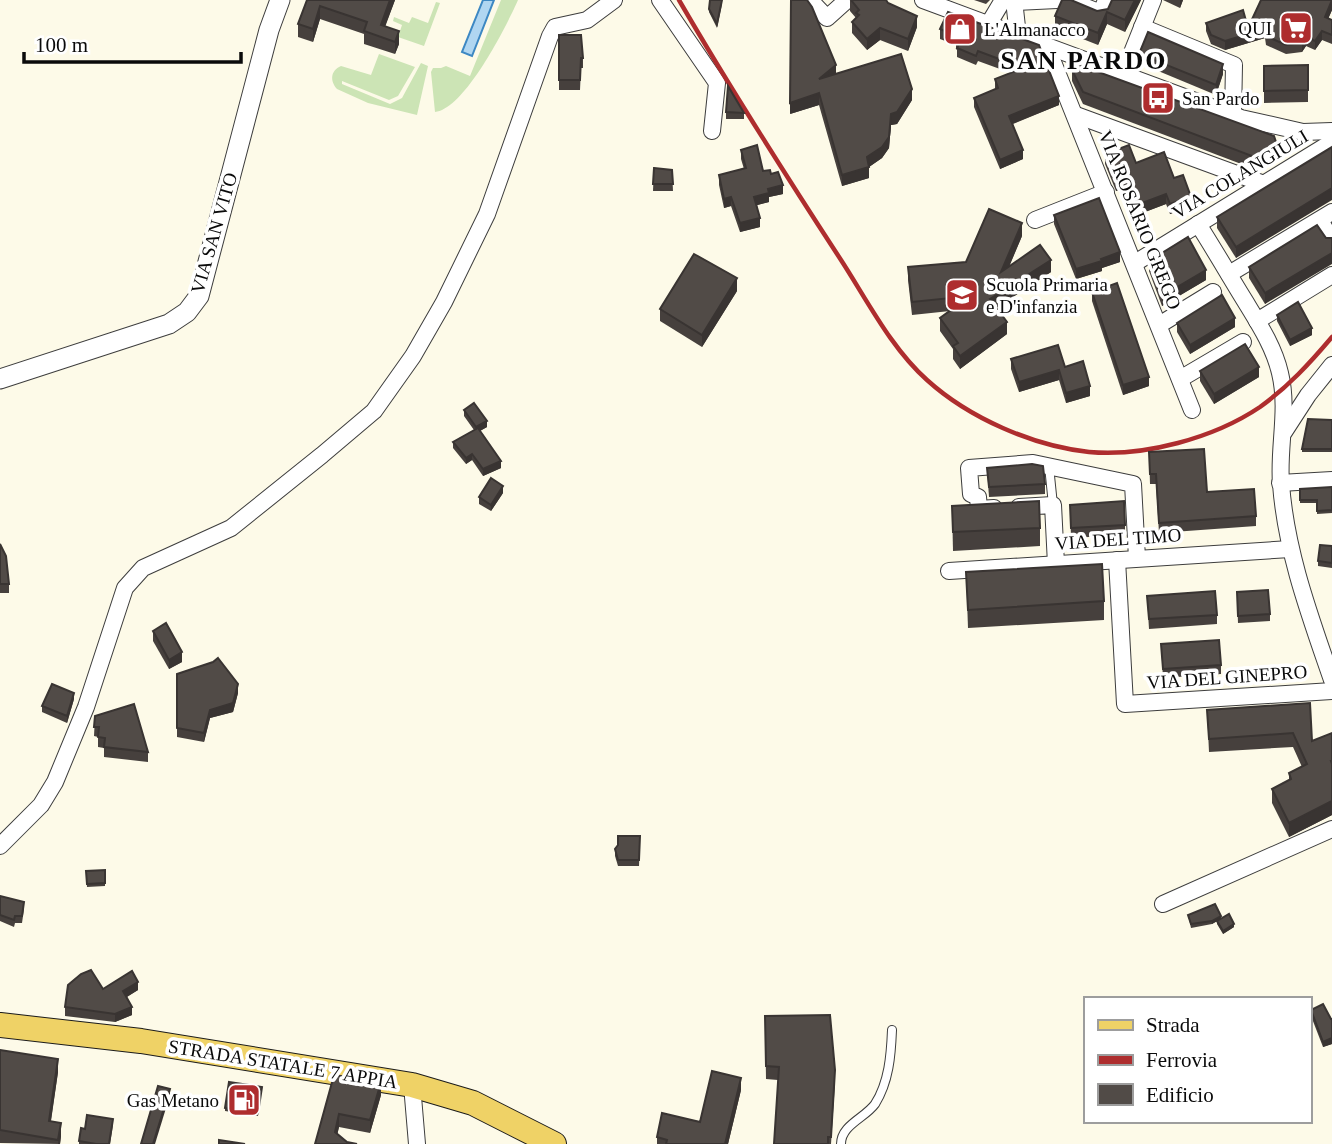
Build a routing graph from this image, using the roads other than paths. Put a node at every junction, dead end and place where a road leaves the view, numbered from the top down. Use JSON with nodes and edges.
{"nodes":[{"id":1,"x":279,"y":0,"type":"edge"},
{"id":2,"x":614,"y":0,"type":"edge"},
{"id":3,"x":660,"y":0,"type":"edge"},
{"id":4,"x":810,"y":0,"type":"edge"},
{"id":5,"x":847,"y":0,"type":"edge"},
{"id":6,"x":923,"y":0,"type":"edge"},
{"id":7,"x":1056,"y":0,"type":"edge"},
{"id":8,"x":1068,"y":0,"type":"edge"},
{"id":9,"x":1106,"y":0,"type":"edge"},
{"id":10,"x":1153,"y":0,"type":"edge"},
{"id":11,"x":1011,"y":1,"type":"edge"},
{"id":12,"x":988,"y":25,"type":"junction"},
{"id":13,"x":1142,"y":27,"type":"junction"},
{"id":14,"x":1018,"y":36,"type":"junction"},
{"id":15,"x":1047,"y":47,"type":"junction"},
{"id":16,"x":1123,"y":75,"type":"junction"},
{"id":17,"x":1076,"y":115,"type":"junction"},
{"id":18,"x":1234,"y":116,"type":"junction"},
{"id":19,"x":712,"y":131,"type":"dead end"},
{"id":20,"x":1332,"y":131,"type":"edge"},
{"id":21,"x":1332,"y":142,"type":"edge"},
{"id":22,"x":1264,"y":184,"type":"junction"},
{"id":23,"x":1106,"y":192,"type":"junction"},
{"id":24,"x":1326,"y":216,"type":"edge"},
{"id":25,"x":1035,"y":220,"type":"dead end"},
{"id":26,"x":1198,"y":223,"type":"junction"},
{"id":27,"x":1332,"y":241,"type":"edge"},
{"id":28,"x":1135,"y":263,"type":"junction"},
{"id":29,"x":1228,"y":274,"type":"junction"},
{"id":30,"x":1332,"y":275,"type":"edge"},
{"id":31,"x":1213,"y":292,"type":"dead end"},
{"id":32,"x":1257,"y":321,"type":"junction"},
{"id":33,"x":1159,"y":325,"type":"junction"},
{"id":34,"x":1243,"y":342,"type":"edge"},
{"id":35,"x":1332,"y":365,"type":"edge"},
{"id":36,"x":0,"y":379,"type":"edge"},
{"id":37,"x":1180,"y":379,"type":"junction"},
{"id":38,"x":1192,"y":410,"type":"dead end"},
{"id":39,"x":1283,"y":434,"type":"junction"},
{"id":40,"x":1049,"y":466,"type":"junction"},
{"id":41,"x":1332,"y":480,"type":"edge"},
{"id":42,"x":1280,"y":483,"type":"junction"},
{"id":43,"x":1053,"y":505,"type":"junction"},
{"id":44,"x":1290,"y":548,"type":"junction"},
{"id":45,"x":1137,"y":558,"type":"junction"},
{"id":46,"x":1117,"y":560,"type":"junction"},
{"id":47,"x":1056,"y":564,"type":"junction"},
{"id":48,"x":950,"y":571,"type":"dead end"},
{"id":49,"x":1332,"y":680,"type":"edge"},
{"id":50,"x":1332,"y":691,"type":"edge"},
{"id":51,"x":1332,"y":829,"type":"edge"},
{"id":52,"x":0,"y":846,"type":"edge"},
{"id":53,"x":1163,"y":904,"type":"dead end"},
{"id":54,"x":0,"y":1025,"type":"edge"},
{"id":55,"x":891,"y":1030,"type":"dead end"},
{"id":56,"x":412,"y":1084,"type":"junction"},
{"id":57,"x":417,"y":1144,"type":"edge"},
{"id":58,"x":554,"y":1144,"type":"edge"},
{"id":59,"x":841,"y":1144,"type":"edge"}],
"edges":[{"from":1,"to":36,"type":"street","name":"VIA SAN VITO"},
{"from":2,"to":52,"type":"street"},
{"from":3,"to":19,"type":"street"},
{"from":4,"to":5,"type":"street"},
{"from":6,"to":12,"type":"street"},
{"from":7,"to":11,"type":"street"},
{"from":8,"to":9,"type":"street"},
{"from":10,"to":13,"type":"street"},
{"from":11,"to":12,"type":"street"},
{"from":11,"to":14,"type":"street"},
{"from":12,"to":14,"type":"street"},
{"from":13,"to":16,"type":"street"},
{"from":13,"to":18,"type":"street"},
{"from":14,"to":15,"type":"street"},
{"from":15,"to":16,"type":"street"},
{"from":15,"to":17,"type":"street","name":"VIA ROSARIO GREGO"},
{"from":16,"to":18,"type":"street"},
{"from":17,"to":22,"type":"street"},
{"from":17,"to":23,"type":"street","name":"VIA ROSARIO GREGO"},
{"from":18,"to":20,"type":"street"},
{"from":21,"to":22,"type":"street","name":"VIA COLANGIULI"},
{"from":22,"to":26,"type":"street","name":"VIA COLANGIULI"},
{"from":23,"to":25,"type":"street"},
{"from":23,"to":28,"type":"street","name":"VIA ROSARIO GREGO"},
{"from":24,"to":27,"type":"street"},
{"from":24,"to":29,"type":"street"},
{"from":26,"to":28,"type":"street","name":"VIA COLANGIULI"},
{"from":26,"to":29,"type":"street"},
{"from":28,"to":33,"type":"street","name":"VIA ROSARIO GREGO"},
{"from":29,"to":32,"type":"street"},
{"from":30,"to":32,"type":"street"},
{"from":31,"to":33,"type":"street"},
{"from":32,"to":39,"type":"street"},
{"from":33,"to":37,"type":"street","name":"VIA ROSARIO GREGO"},
{"from":34,"to":37,"type":"street"},
{"from":35,"to":39,"type":"street"},
{"from":37,"to":38,"type":"street","name":"VIA ROSARIO GREGO"},
{"from":39,"to":42,"type":"street"},
{"from":40,"to":43,"type":"lane"},
{"from":40,"to":43,"type":"street"},
{"from":40,"to":45,"type":"street"},
{"from":41,"to":42,"type":"street"},
{"from":42,"to":44,"type":"street"},
{"from":43,"to":47,"type":"street"},
{"from":44,"to":45,"type":"street","name":"VIA DEL TIMO"},
{"from":44,"to":49,"type":"street"},
{"from":45,"to":46,"type":"street","name":"VIA DEL TIMO"},
{"from":46,"to":47,"type":"street","name":"VIA DEL TIMO"},
{"from":46,"to":50,"type":"street","name":"VIA DEL GINEPRO"},
{"from":47,"to":48,"type":"street","name":"VIA DEL TIMO"},
{"from":51,"to":53,"type":"street"},
{"from":54,"to":56,"type":"main road","name":"STRADA STATALE 7 APPIA"},
{"from":55,"to":59,"type":"lane"},
{"from":56,"to":57,"type":"street"},
{"from":56,"to":58,"type":"main road","name":"STRADA STATALE 7 APPIA"}]}
